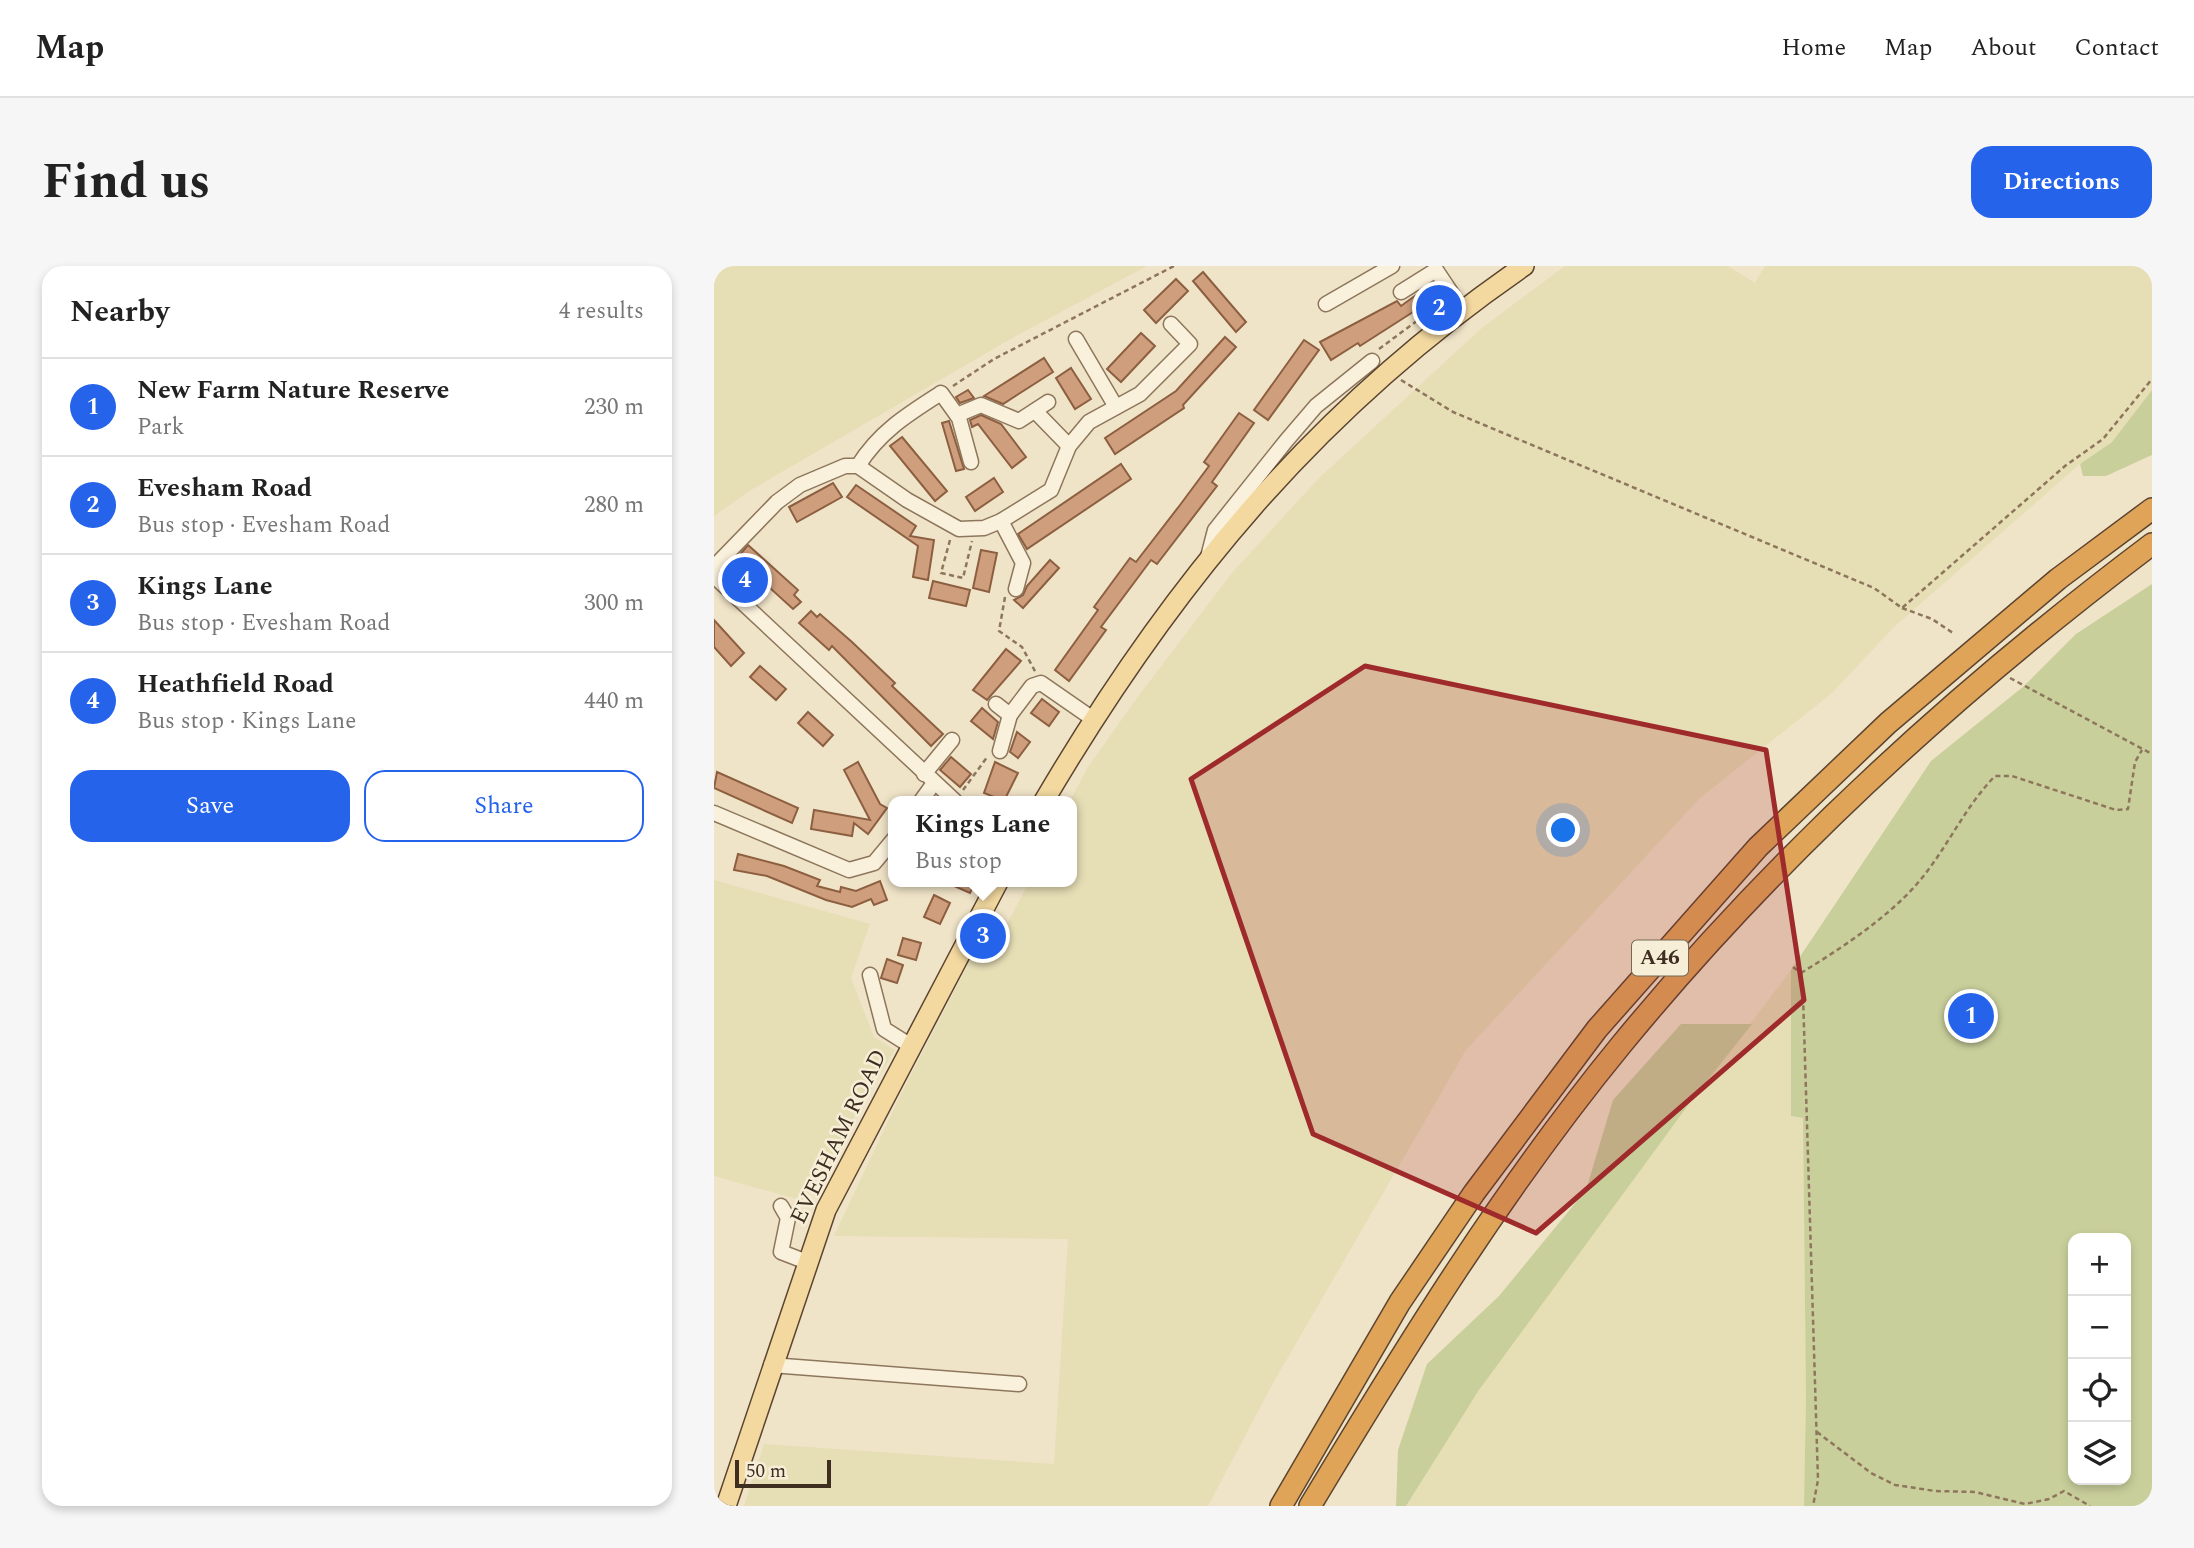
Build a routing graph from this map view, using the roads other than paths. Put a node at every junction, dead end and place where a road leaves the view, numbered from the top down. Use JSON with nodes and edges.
{"nodes":[{"id":1,"x":1392,"y":266,"type":"edge"},
{"id":2,"x":1524,"y":266,"type":"edge"},
{"id":3,"x":1436,"y":268,"type":"edge"},
{"id":4,"x":1401,"y":292,"type":"dead end"},
{"id":5,"x":1457,"y":302,"type":"junction"},
{"id":6,"x":1326,"y":304,"type":"dead end"},
{"id":7,"x":1171,"y":324,"type":"dead end"},
{"id":8,"x":1076,"y":339,"type":"dead end"},
{"id":9,"x":1379,"y":360,"type":"junction"},
{"id":10,"x":1048,"y":402,"type":"dead end"},
{"id":11,"x":1317,"y":406,"type":"junction"},
{"id":12,"x":1116,"y":407,"type":"junction"},
{"id":13,"x":1035,"y":411,"type":"junction"},
{"id":14,"x":957,"y":415,"type":"junction"},
{"id":15,"x":1332,"y":421,"type":"junction"},
{"id":16,"x":1069,"y":446,"type":"junction"},
{"id":17,"x":971,"y":462,"type":"dead end"},
{"id":18,"x":858,"y":466,"type":"junction"},
{"id":19,"x":2152,"y":509,"type":"edge"},
{"id":20,"x":1001,"y":521,"type":"junction"},
{"id":21,"x":2152,"y":544,"type":"edge"},
{"id":22,"x":1208,"y":557,"type":"junction"},
{"id":23,"x":714,"y":567,"type":"edge"},
{"id":24,"x":714,"y":576,"type":"edge"},
{"id":25,"x":1011,"y":589,"type":"road end"},
{"id":26,"x":996,"y":704,"type":"dead end"},
{"id":27,"x":1010,"y":715,"type":"junction"},
{"id":28,"x":1093,"y":719,"type":"junction"},
{"id":29,"x":952,"y":740,"type":"dead end"},
{"id":30,"x":1000,"y":751,"type":"dead end"},
{"id":31,"x":929,"y":779,"type":"junction"},
{"id":32,"x":922,"y":796,"type":"edge"},
{"id":33,"x":949,"y":796,"type":"edge"},
{"id":34,"x":1047,"y":796,"type":"edge"},
{"id":35,"x":714,"y":813,"type":"edge"},
{"id":36,"x":888,"y":846,"type":"edge"},
{"id":37,"x":996,"y":887,"type":"edge"},
{"id":38,"x":870,"y":975,"type":"dead end"},
{"id":39,"x":911,"y":1046,"type":"junction"},
{"id":40,"x":780,"y":1206,"type":"dead end"},
{"id":41,"x":807,"y":1262,"type":"junction"},
{"id":42,"x":771,"y":1365,"type":"junction"},
{"id":43,"x":1018,"y":1384,"type":"dead end"},
{"id":44,"x":726,"y":1506,"type":"edge"},
{"id":45,"x":1280,"y":1506,"type":"edge"},
{"id":46,"x":1310,"y":1506,"type":"edge"}],
"edges":[{"from":1,"to":6,"type":"street"},
{"from":2,"to":5,"type":"main road"},
{"from":3,"to":4,"type":"street"},
{"from":3,"to":5,"type":"street"},
{"from":5,"to":9,"type":"main road"},
{"from":7,"to":12,"type":"street"},
{"from":8,"to":12,"type":"street"},
{"from":9,"to":11,"type":"street"},
{"from":9,"to":15,"type":"main road"},
{"from":10,"to":13,"type":"street"},
{"from":11,"to":15,"type":"street"},
{"from":11,"to":22,"type":"street"},
{"from":12,"to":16,"type":"street"},
{"from":13,"to":14,"type":"street"},
{"from":13,"to":16,"type":"street"},
{"from":14,"to":17,"type":"street"},
{"from":14,"to":18,"type":"street"},
{"from":15,"to":22,"type":"main road"},
{"from":16,"to":20,"type":"street"},
{"from":18,"to":20,"type":"street"},
{"from":18,"to":23,"type":"street"},
{"from":19,"to":45,"type":"highway","number":"A46"},
{"from":20,"to":25,"type":"street"},
{"from":21,"to":46,"type":"highway","number":"A46"},
{"from":22,"to":28,"type":"main road"},
{"from":24,"to":31,"type":"street"},
{"from":26,"to":27,"type":"street"},
{"from":27,"to":28,"type":"street"},
{"from":27,"to":30,"type":"street"},
{"from":28,"to":34,"type":"main road"},
{"from":29,"to":31,"type":"street"},
{"from":31,"to":32,"type":"street"},
{"from":31,"to":33,"type":"street"},
{"from":35,"to":36,"type":"street"},
{"from":37,"to":39,"type":"main road","name":"EVESHAM ROAD"},
{"from":38,"to":39,"type":"street"},
{"from":39,"to":41,"type":"main road","name":"EVESHAM ROAD"},
{"from":40,"to":41,"type":"street"},
{"from":41,"to":42,"type":"main road","name":"EVESHAM ROAD"},
{"from":42,"to":43,"type":"street"},
{"from":42,"to":44,"type":"main road","name":"EVESHAM ROAD"}]}
